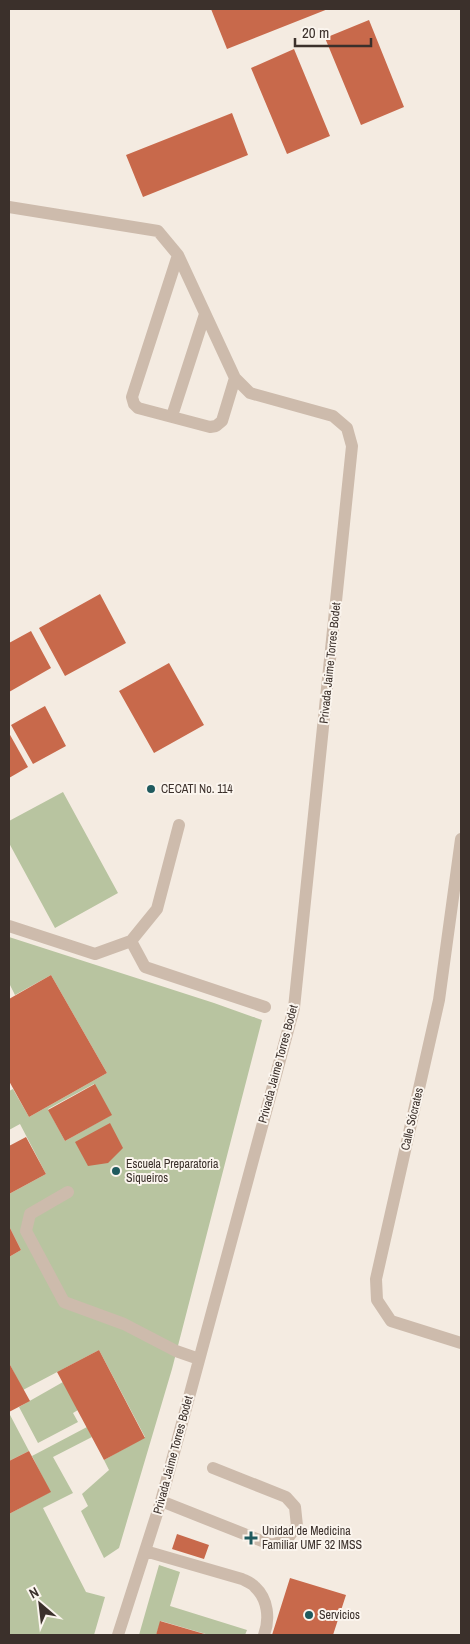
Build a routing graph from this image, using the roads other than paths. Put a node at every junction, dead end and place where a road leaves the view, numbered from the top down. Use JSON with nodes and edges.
{"nodes":[{"id":1,"x":9,"y":207,"type":"edge"},
{"id":2,"x":178,"y":255,"type":"junction"},
{"id":3,"x":205,"y":314,"type":"junction"},
{"id":4,"x":235,"y":378,"type":"junction"},
{"id":5,"x":172,"y":416,"type":"junction"},
{"id":6,"x":179,"y":825,"type":"dead end"},
{"id":7,"x":461,"y":839,"type":"edge"},
{"id":8,"x":9,"y":926,"type":"edge"},
{"id":9,"x":131,"y":941,"type":"junction"},
{"id":10,"x":265,"y":1007,"type":"dead end"},
{"id":11,"x":68,"y":1192,"type":"dead end"},
{"id":12,"x":461,"y":1343,"type":"edge"},
{"id":13,"x":199,"y":1359,"type":"junction"},
{"id":14,"x":213,"y":1468,"type":"dead end"},
{"id":15,"x":161,"y":1501,"type":"junction"},
{"id":16,"x":144,"y":1552,"type":"junction"},
{"id":17,"x":118,"y":1635,"type":"edge"},
{"id":18,"x":264,"y":1635,"type":"edge"}],
"edges":[{"from":1,"to":2,"type":"street"},
{"from":2,"to":3,"type":"street"},
{"from":2,"to":5,"type":"street"},
{"from":3,"to":4,"type":"street"},
{"from":3,"to":5,"type":"street"},
{"from":4,"to":5,"type":"street"},
{"from":4,"to":13,"type":"street","name":"Privada Jaime Torres Bodet"},
{"from":6,"to":9,"type":"street"},
{"from":7,"to":12,"type":"street","name":"Calle Sócrates"},
{"from":8,"to":9,"type":"street"},
{"from":9,"to":10,"type":"street"},
{"from":11,"to":13,"type":"street"},
{"from":13,"to":15,"type":"street","name":"Privada Jaime Torres Bodet"},
{"from":14,"to":15,"type":"street"},
{"from":15,"to":16,"type":"street","name":"Privada Jaime Torres Bodet"},
{"from":16,"to":17,"type":"street","name":"Privada Jaime Torres Bodet"},
{"from":16,"to":18,"type":"street"}]}
